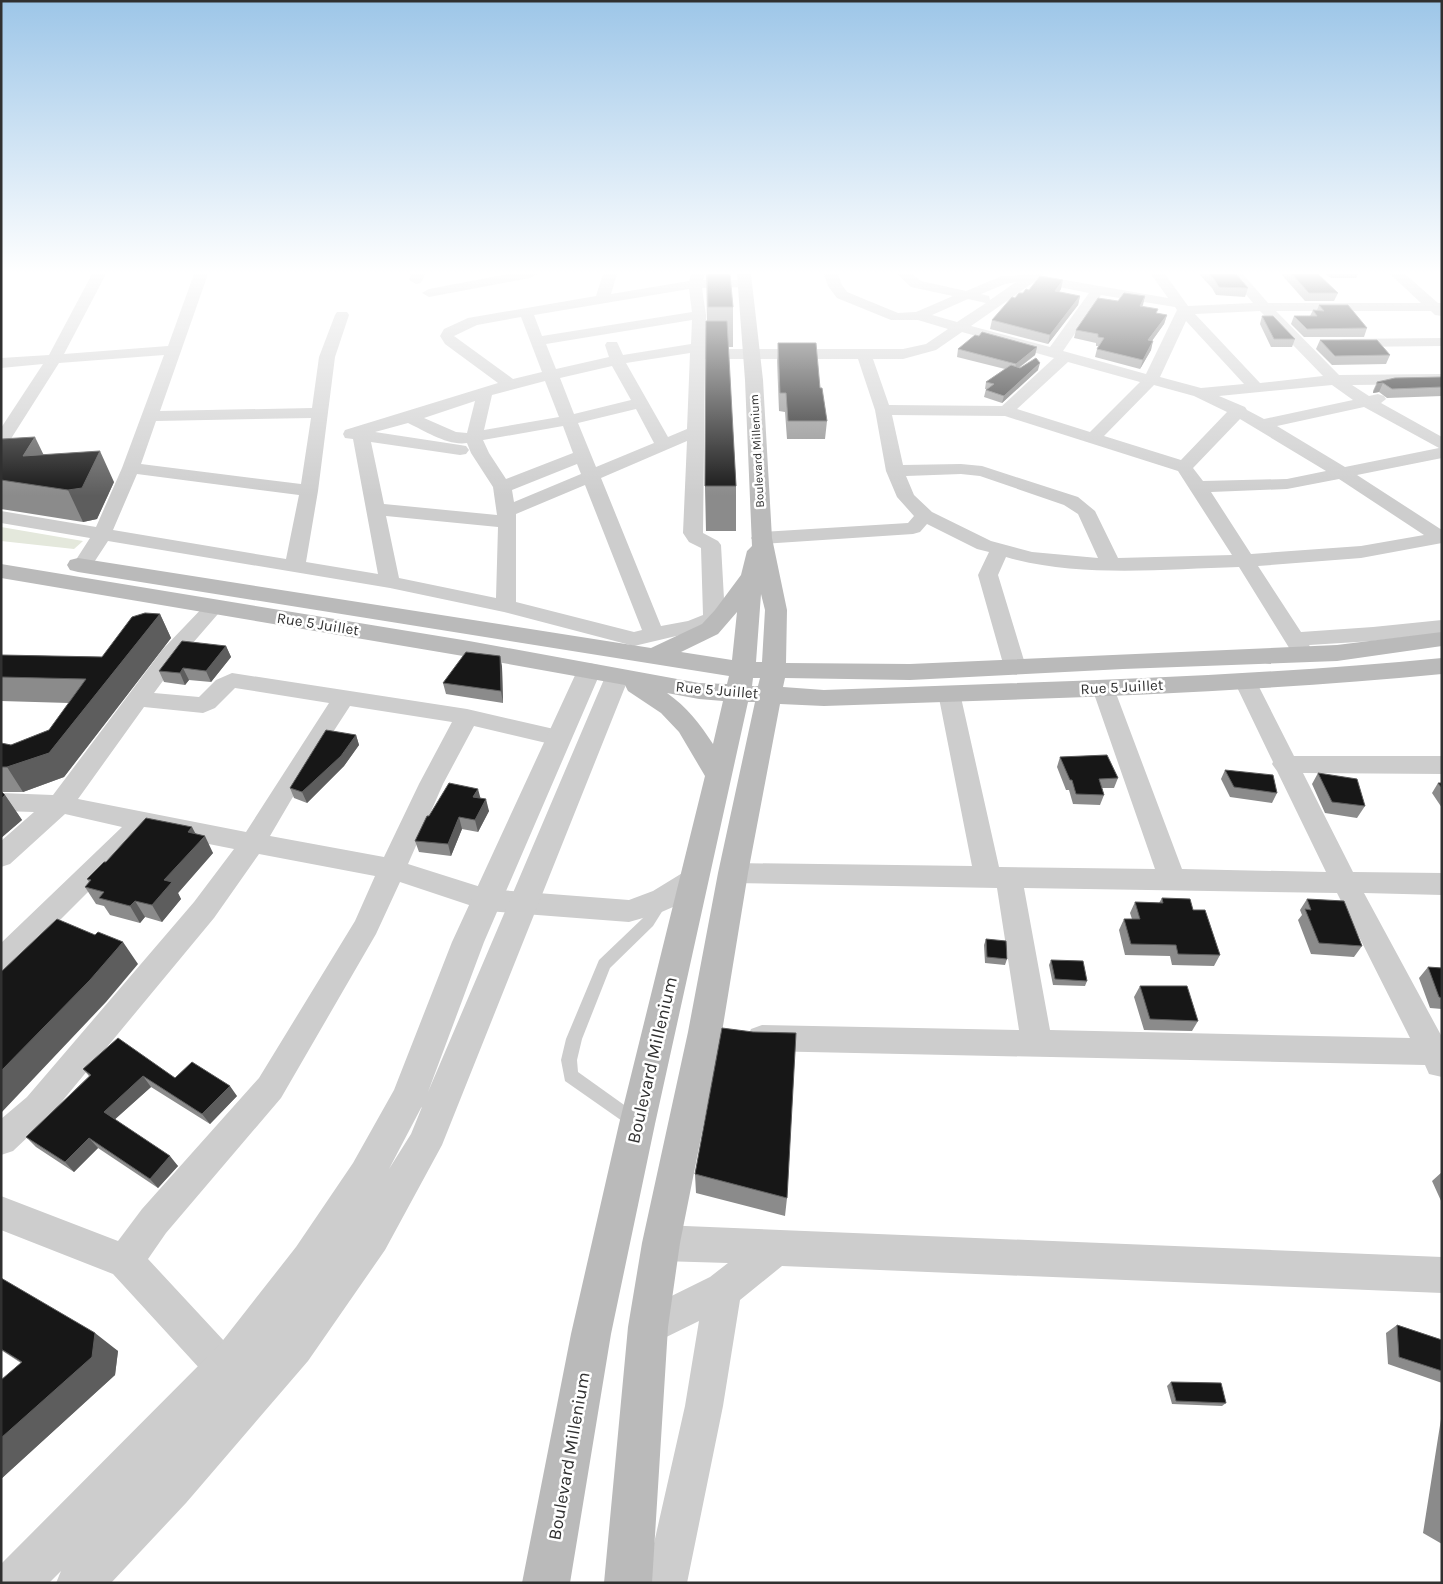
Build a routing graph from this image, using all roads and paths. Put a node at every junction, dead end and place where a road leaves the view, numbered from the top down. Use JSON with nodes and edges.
{"nodes":[{"id":1,"x":60,"y":348,"type":"edge"},
{"id":2,"x":329,"y":348,"type":"edge"},
{"id":3,"x":458,"y":348,"type":"edge"},
{"id":4,"x":540,"y":348,"type":"edge"},
{"id":5,"x":613,"y":348,"type":"edge"},
{"id":6,"x":697,"y":348,"type":"edge"},
{"id":7,"x":750,"y":348,"type":"edge"},
{"id":8,"x":927,"y":348,"type":"edge"},
{"id":9,"x":1028,"y":348,"type":"edge"},
{"id":10,"x":1063,"y":348,"type":"edge"},
{"id":11,"x":1164,"y":348,"type":"edge"},
{"id":12,"x":1220,"y":348,"type":"edge"},
{"id":13,"x":1305,"y":348,"type":"edge"},
{"id":14,"x":173,"y":350,"type":"joint"},
{"id":15,"x":697,"y":351,"type":"junction"},
{"id":16,"x":751,"y":354,"type":"junction"},
{"id":17,"x":864,"y":354,"type":"junction"},
{"id":18,"x":1058,"y":356,"type":"junction"},
{"id":19,"x":54,"y":359,"type":"junction"},
{"id":20,"x":617,"y":360,"type":"junction"},
{"id":21,"x":1,"y":363,"type":"edge"},
{"id":22,"x":551,"y":376,"type":"junction"},
{"id":23,"x":1442,"y":379,"type":"edge"},
{"id":24,"x":1151,"y":380,"type":"junction"},
{"id":25,"x":1335,"y":380,"type":"junction"},
{"id":26,"x":1421,"y":382,"type":"junction"},
{"id":27,"x":510,"y":384,"type":"junction"},
{"id":28,"x":1256,"y":388,"type":"junction"},
{"id":29,"x":485,"y":392,"type":"junction"},
{"id":30,"x":1200,"y":393,"type":"junction"},
{"id":31,"x":1434,"y":394,"type":"edge"},
{"id":32,"x":640,"y":403,"type":"junction"},
{"id":33,"x":1369,"y":403,"type":"junction"},
{"id":34,"x":883,"y":410,"type":"junction"},
{"id":35,"x":1239,"y":410,"type":"junction"},
{"id":36,"x":1006,"y":411,"type":"junction"},
{"id":37,"x":150,"y":416,"type":"junction"},
{"id":38,"x":409,"y":418,"type":"junction"},
{"id":39,"x":569,"y":420,"type":"junction"},
{"id":40,"x":318,"y":421,"type":"junction"},
{"id":41,"x":1263,"y":424,"type":"junction"},
{"id":42,"x":697,"y":431,"type":"junction"},
{"id":43,"x":356,"y":435,"type":"junction"},
{"id":44,"x":1093,"y":438,"type":"junction"},
{"id":45,"x":1,"y":441,"type":"edge"},
{"id":46,"x":1442,"y":444,"type":"edge"},
{"id":47,"x":664,"y":445,"type":"junction"},
{"id":48,"x":477,"y":446,"type":"junction"},
{"id":49,"x":1442,"y":452,"type":"edge"},
{"id":50,"x":584,"y":455,"type":"junction"},
{"id":51,"x":1184,"y":467,"type":"junction"},
{"id":52,"x":131,"y":468,"type":"junction"},
{"id":53,"x":895,"y":471,"type":"junction"},
{"id":54,"x":1342,"y":474,"type":"junction"},
{"id":55,"x":592,"y":476,"type":"junction"},
{"id":56,"x":502,"y":487,"type":"junction"},
{"id":57,"x":1198,"y":487,"type":"junction"},
{"id":58,"x":309,"y":491,"type":"junction"},
{"id":59,"x":374,"y":509,"type":"junction"},
{"id":60,"x":925,"y":516,"type":"junction"},
{"id":61,"x":1,"y":517,"type":"edge"},
{"id":62,"x":507,"y":517,"type":"junction"},
{"id":63,"x":102,"y":534,"type":"junction"},
{"id":64,"x":1441,"y":537,"type":"edge"},
{"id":65,"x":761,"y":538,"type":"junction"},
{"id":66,"x":1000,"y":549,"type":"junction"},
{"id":67,"x":1,"y":553,"type":"edge"},
{"id":68,"x":1244,"y":559,"type":"junction"},
{"id":69,"x":1111,"y":564,"type":"junction"},
{"id":70,"x":82,"y":566,"type":"junction"},
{"id":71,"x":295,"y":566,"type":"junction"},
{"id":72,"x":1,"y":571,"type":"edge"},
{"id":73,"x":752,"y":575,"type":"junction"},
{"id":74,"x":390,"y":582,"type":"junction"},
{"id":75,"x":506,"y":606,"type":"junction"},
{"id":76,"x":214,"y":607,"type":"junction"},
{"id":77,"x":1442,"y":626,"type":"edge"},
{"id":78,"x":1442,"y":639,"type":"edge"},
{"id":79,"x":1299,"y":646,"type":"junction"},
{"id":80,"x":629,"y":658,"type":"junction"},
{"id":81,"x":1442,"y":666,"type":"edge"},
{"id":82,"x":1015,"y":667,"type":"junction"},
{"id":83,"x":1245,"y":681,"type":"junction"},
{"id":84,"x":756,"y":682,"type":"junction"},
{"id":85,"x":1103,"y":688,"type":"junction"},
{"id":86,"x":949,"y":693,"type":"junction"},
{"id":87,"x":344,"y":697,"type":"junction"},
{"id":88,"x":138,"y":699,"type":"junction"},
{"id":89,"x":467,"y":717,"type":"junction"},
{"id":90,"x":559,"y":738,"type":"junction"},
{"id":91,"x":1284,"y":764,"type":"junction"},
{"id":92,"x":1442,"y":765,"type":"edge"},
{"id":93,"x":718,"y":775,"type":"junction"},
{"id":94,"x":1,"y":802,"type":"edge"},
{"id":95,"x":60,"y":804,"type":"junction"},
{"id":96,"x":142,"y":822,"type":"junction"},
{"id":97,"x":254,"y":841,"type":"junction"},
{"id":98,"x":1,"y":857,"type":"edge"},
{"id":99,"x":392,"y":869,"type":"junction"},
{"id":100,"x":733,"y":873,"type":"junction"},
{"id":101,"x":999,"y":878,"type":"junction"},
{"id":102,"x":694,"y":879,"type":"junction"},
{"id":103,"x":1172,"y":880,"type":"junction"},
{"id":104,"x":1345,"y":883,"type":"junction"},
{"id":105,"x":1442,"y":884,"type":"edge"},
{"id":106,"x":486,"y":900,"type":"junction"},
{"id":107,"x":524,"y":902,"type":"junction"},
{"id":108,"x":661,"y":902,"type":"junction"},
{"id":109,"x":1,"y":961,"type":"edge"},
{"id":110,"x":705,"y":1032,"type":"junction"},
{"id":111,"x":1037,"y":1044,"type":"junction"},
{"id":112,"x":1439,"y":1058,"type":"edge"},
{"id":113,"x":637,"y":1124,"type":"junction"},
{"id":114,"x":1,"y":1140,"type":"edge"},
{"id":115,"x":1,"y":1213,"type":"edge"},
{"id":116,"x":661,"y":1243,"type":"junction"},
{"id":117,"x":776,"y":1248,"type":"junction"},
{"id":118,"x":125,"y":1261,"type":"junction"},
{"id":119,"x":1442,"y":1275,"type":"edge"},
{"id":120,"x":723,"y":1290,"type":"junction"},
{"id":121,"x":648,"y":1327,"type":"junction"},
{"id":122,"x":225,"y":1369,"type":"junction"},
{"id":123,"x":259,"y":1385,"type":"junction"},
{"id":124,"x":16,"y":1583,"type":"edge"},
{"id":125,"x":79,"y":1583,"type":"edge"},
{"id":126,"x":546,"y":1583,"type":"edge"},
{"id":127,"x":628,"y":1583,"type":"edge"},
{"id":128,"x":666,"y":1583,"type":"edge"}],
"edges":[{"from":1,"to":19,"type":"street"},
{"from":2,"to":40,"type":"street"},
{"from":3,"to":27,"type":"street"},
{"from":4,"to":22,"type":"street"},
{"from":5,"to":20,"type":"street"},
{"from":6,"to":15,"type":"street"},
{"from":7,"to":16,"type":"main road","name":"Boulevard Millenium"},
{"from":8,"to":17,"type":"street"},
{"from":9,"to":18,"type":"street"},
{"from":10,"to":18,"type":"street"},
{"from":11,"to":24,"type":"street"},
{"from":12,"to":28,"type":"street"},
{"from":13,"to":25,"type":"street"},
{"from":14,"to":19,"type":"street"},
{"from":14,"to":37,"type":"street"},
{"from":15,"to":16,"type":"street"},
{"from":15,"to":20,"type":"street"},
{"from":15,"to":42,"type":"street"},
{"from":16,"to":17,"type":"street"},
{"from":16,"to":65,"type":"main road","name":"Boulevard Millenium"},
{"from":17,"to":34,"type":"street"},
{"from":18,"to":24,"type":"street"},
{"from":18,"to":36,"type":"street"},
{"from":19,"to":21,"type":"street"},
{"from":19,"to":45,"type":"street"},
{"from":20,"to":22,"type":"street"},
{"from":20,"to":32,"type":"street"},
{"from":22,"to":27,"type":"street"},
{"from":22,"to":39,"type":"street"},
{"from":23,"to":26,"type":"street"},
{"from":24,"to":30,"type":"street"},
{"from":24,"to":44,"type":"street"},
{"from":25,"to":26,"type":"street"},
{"from":25,"to":28,"type":"street"},
{"from":25,"to":33,"type":"street"},
{"from":26,"to":31,"type":"street"},
{"from":26,"to":33,"type":"street"},
{"from":27,"to":29,"type":"street"},
{"from":28,"to":30,"type":"street"},
{"from":29,"to":38,"type":"street"},
{"from":29,"to":48,"type":"street"},
{"from":30,"to":35,"type":"street"},
{"from":32,"to":39,"type":"street"},
{"from":32,"to":47,"type":"street"},
{"from":33,"to":41,"type":"street"},
{"from":33,"to":46,"type":"street"},
{"from":34,"to":36,"type":"street"},
{"from":34,"to":53,"type":"street"},
{"from":35,"to":41,"type":"street"},
{"from":35,"to":51,"type":"street"},
{"from":36,"to":44,"type":"street"},
{"from":37,"to":40,"type":"street"},
{"from":37,"to":52,"type":"street"},
{"from":38,"to":43,"type":"street"},
{"from":38,"to":48,"type":"street"},
{"from":39,"to":48,"type":"street"},
{"from":39,"to":50,"type":"street"},
{"from":40,"to":43,"type":"street"},
{"from":40,"to":58,"type":"street"},
{"from":41,"to":54,"type":"street"},
{"from":42,"to":47,"type":"street"},
{"from":42,"to":80,"type":"street"},
{"from":43,"to":48,"type":"street"},
{"from":43,"to":59,"type":"street"},
{"from":44,"to":51,"type":"street"},
{"from":47,"to":55,"type":"street"},
{"from":48,"to":56,"type":"street"},
{"from":49,"to":54,"type":"street"},
{"from":50,"to":55,"type":"street"},
{"from":50,"to":56,"type":"street"},
{"from":51,"to":57,"type":"street"},
{"from":52,"to":58,"type":"street"},
{"from":52,"to":63,"type":"street"},
{"from":53,"to":60,"type":"street"},
{"from":53,"to":69,"type":"street"},
{"from":54,"to":57,"type":"street"},
{"from":54,"to":64,"type":"street"},
{"from":55,"to":62,"type":"street"},
{"from":55,"to":80,"type":"street"},
{"from":56,"to":62,"type":"street"},
{"from":57,"to":68,"type":"street"},
{"from":58,"to":71,"type":"street"},
{"from":59,"to":62,"type":"street"},
{"from":59,"to":74,"type":"street"},
{"from":60,"to":65,"type":"street"},
{"from":60,"to":66,"type":"street"},
{"from":61,"to":63,"type":"street"},
{"from":62,"to":75,"type":"street"},
{"from":63,"to":70,"type":"street"},
{"from":63,"to":71,"type":"street"},
{"from":64,"to":68,"type":"street"},
{"from":65,"to":73,"type":"main road","name":"Boulevard Millenium"},
{"from":65,"to":84,"type":"main road","name":"Boulevard Millenium"},
{"from":66,"to":69,"type":"street"},
{"from":66,"to":82,"type":"street"},
{"from":67,"to":70,"type":"main road","name":"Rue 5 Juillet"},
{"from":68,"to":69,"type":"street"},
{"from":68,"to":79,"type":"street"},
{"from":70,"to":80,"type":"main road","name":"Rue 5 Juillet"},
{"from":71,"to":74,"type":"street"},
{"from":72,"to":76,"type":"main road","name":"Rue 5 Juillet"},
{"from":73,"to":80,"type":"main road"},
{"from":73,"to":84,"type":"main road","name":"Boulevard Millenium"},
{"from":74,"to":75,"type":"street"},
{"from":75,"to":80,"type":"street"},
{"from":76,"to":80,"type":"main road","name":"Rue 5 Juillet"},
{"from":76,"to":88,"type":"street"},
{"from":77,"to":79,"type":"street"},
{"from":78,"to":79,"type":"main road","name":"Rue 5 Juillet"},
{"from":79,"to":82,"type":"main road","name":"Rue 5 Juillet"},
{"from":80,"to":84,"type":"main road","name":"Rue 5 Juillet"},
{"from":80,"to":84,"type":"main road","name":"Rue 5 Juillet"},
{"from":80,"to":90,"type":"street"},
{"from":80,"to":93,"type":"main road"},
{"from":80,"to":107,"type":"street"},
{"from":81,"to":83,"type":"main road","name":"Rue 5 Juillet"},
{"from":82,"to":84,"type":"main road","name":"Rue 5 Juillet"},
{"from":83,"to":85,"type":"main road","name":"Rue 5 Juillet"},
{"from":83,"to":91,"type":"street"},
{"from":84,"to":86,"type":"main road","name":"Rue 5 Juillet"},
{"from":84,"to":93,"type":"main road","name":"Boulevard Millenium"},
{"from":84,"to":100,"type":"main road","name":"Boulevard Millenium"},
{"from":85,"to":86,"type":"main road","name":"Rue 5 Juillet"},
{"from":85,"to":103,"type":"street"},
{"from":86,"to":101,"type":"street"},
{"from":87,"to":88,"type":"street"},
{"from":87,"to":89,"type":"street"},
{"from":87,"to":97,"type":"street"},
{"from":88,"to":95,"type":"street"},
{"from":89,"to":90,"type":"street"},
{"from":89,"to":99,"type":"street"},
{"from":90,"to":106,"type":"street"},
{"from":91,"to":92,"type":"street"},
{"from":91,"to":104,"type":"street"},
{"from":93,"to":102,"type":"main road","name":"Boulevard Millenium"},
{"from":94,"to":95,"type":"street"},
{"from":95,"to":96,"type":"street"},
{"from":95,"to":98,"type":"street"},
{"from":96,"to":97,"type":"street"},
{"from":96,"to":109,"type":"street"},
{"from":97,"to":99,"type":"street"},
{"from":97,"to":114,"type":"street"},
{"from":99,"to":106,"type":"street"},
{"from":99,"to":118,"type":"street"},
{"from":100,"to":101,"type":"street"},
{"from":100,"to":110,"type":"main road","name":"Boulevard Millenium"},
{"from":101,"to":103,"type":"street"},
{"from":101,"to":111,"type":"street"},
{"from":102,"to":108,"type":"street"},
{"from":102,"to":113,"type":"main road","name":"Boulevard Millenium"},
{"from":103,"to":104,"type":"street"},
{"from":104,"to":105,"type":"street"},
{"from":104,"to":112,"type":"street"},
{"from":106,"to":107,"type":"street"},
{"from":106,"to":122,"type":"street"},
{"from":107,"to":108,"type":"street"},
{"from":107,"to":123,"type":"street"},
{"from":108,"to":113,"type":"lane"},
{"from":110,"to":111,"type":"street"},
{"from":110,"to":116,"type":"main road","name":"Boulevard Millenium"},
{"from":111,"to":112,"type":"street"},
{"from":113,"to":126,"type":"main road","name":"Boulevard Millenium"},
{"from":115,"to":118,"type":"street"},
{"from":116,"to":117,"type":"street"},
{"from":116,"to":121,"type":"main road","name":"Boulevard Millenium"},
{"from":117,"to":119,"type":"street"},
{"from":117,"to":120,"type":"street"},
{"from":118,"to":122,"type":"street"},
{"from":120,"to":121,"type":"street"},
{"from":120,"to":128,"type":"street"},
{"from":121,"to":127,"type":"main road","name":"Boulevard Millenium"},
{"from":122,"to":123,"type":"street"},
{"from":122,"to":124,"type":"street"},
{"from":123,"to":125,"type":"street"}]}
